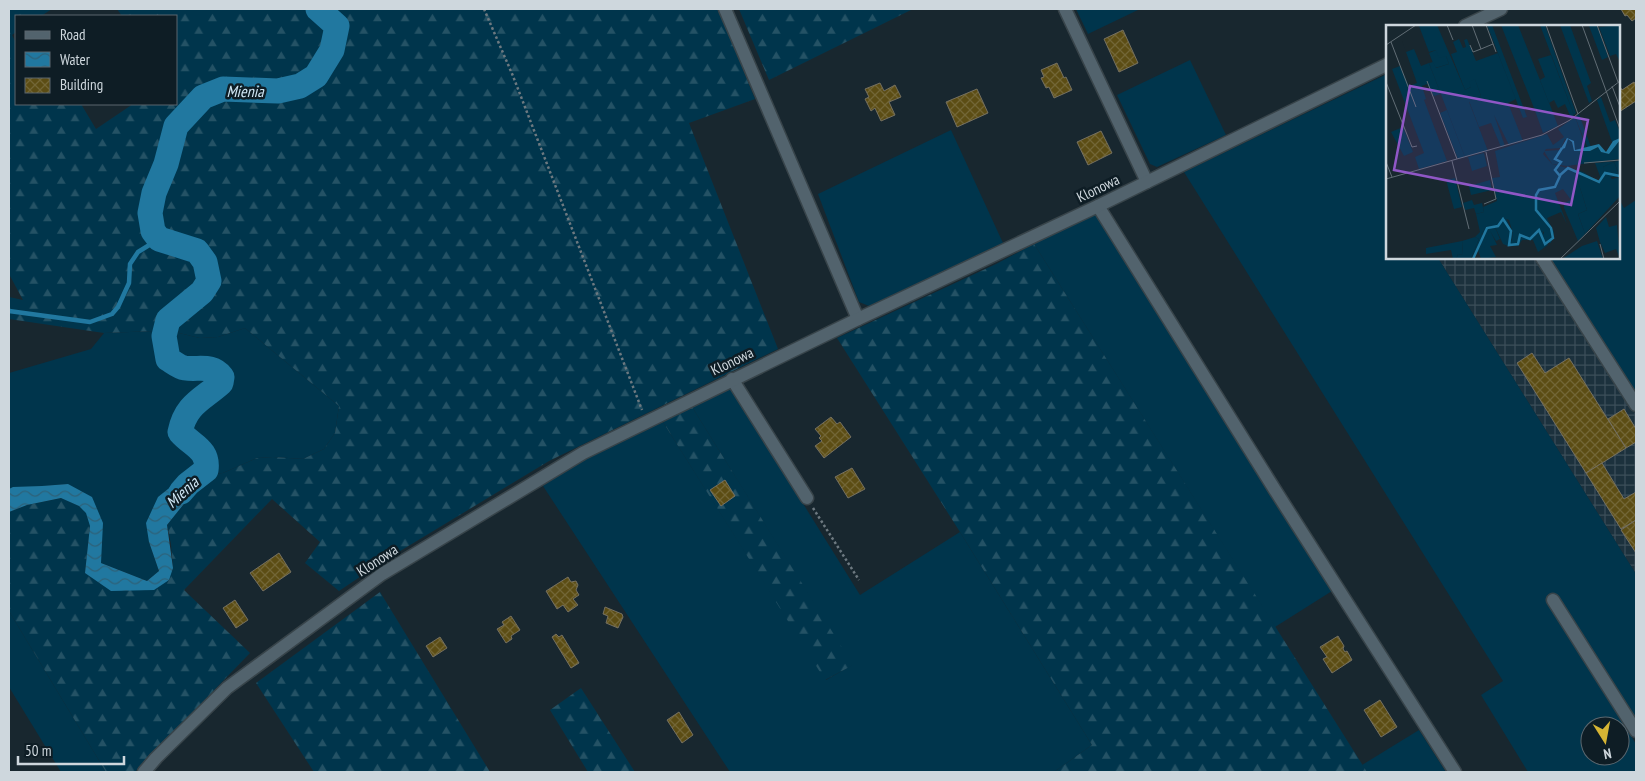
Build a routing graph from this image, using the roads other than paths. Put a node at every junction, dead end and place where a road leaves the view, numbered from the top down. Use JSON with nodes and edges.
{"nodes":[{"id":1,"x":725,"y":9,"type":"edge"},
{"id":2,"x":1065,"y":9,"type":"edge"},
{"id":3,"x":1501,"y":9,"type":"edge"},
{"id":4,"x":1467,"y":25,"type":"edge"},
{"id":5,"x":1386,"y":65,"type":"edge"},
{"id":6,"x":1147,"y":182,"type":"junction"},
{"id":7,"x":1098,"y":206,"type":"junction"},
{"id":8,"x":1543,"y":259,"type":"edge"},
{"id":9,"x":858,"y":319,"type":"junction"},
{"id":10,"x":732,"y":379,"type":"junction"},
{"id":11,"x":1636,"y":405,"type":"edge"},
{"id":12,"x":807,"y":498,"type":"road end"},
{"id":13,"x":1554,"y":600,"type":"dead end"},
{"id":14,"x":1636,"y":731,"type":"edge"},
{"id":15,"x":144,"y":772,"type":"edge"},
{"id":16,"x":1455,"y":772,"type":"edge"}],
"edges":[{"from":1,"to":9,"type":"street"},
{"from":2,"to":6,"type":"street"},
{"from":3,"to":4,"type":"street"},
{"from":5,"to":6,"type":"street","name":"Klonowa"},
{"from":6,"to":7,"type":"street","name":"Klonowa"},
{"from":7,"to":9,"type":"street","name":"Klonowa"},
{"from":7,"to":16,"type":"street"},
{"from":8,"to":11,"type":"street"},
{"from":9,"to":10,"type":"street","name":"Klonowa"},
{"from":10,"to":12,"type":"street"},
{"from":10,"to":15,"type":"street","name":"Klonowa"},
{"from":13,"to":14,"type":"street"}]}
